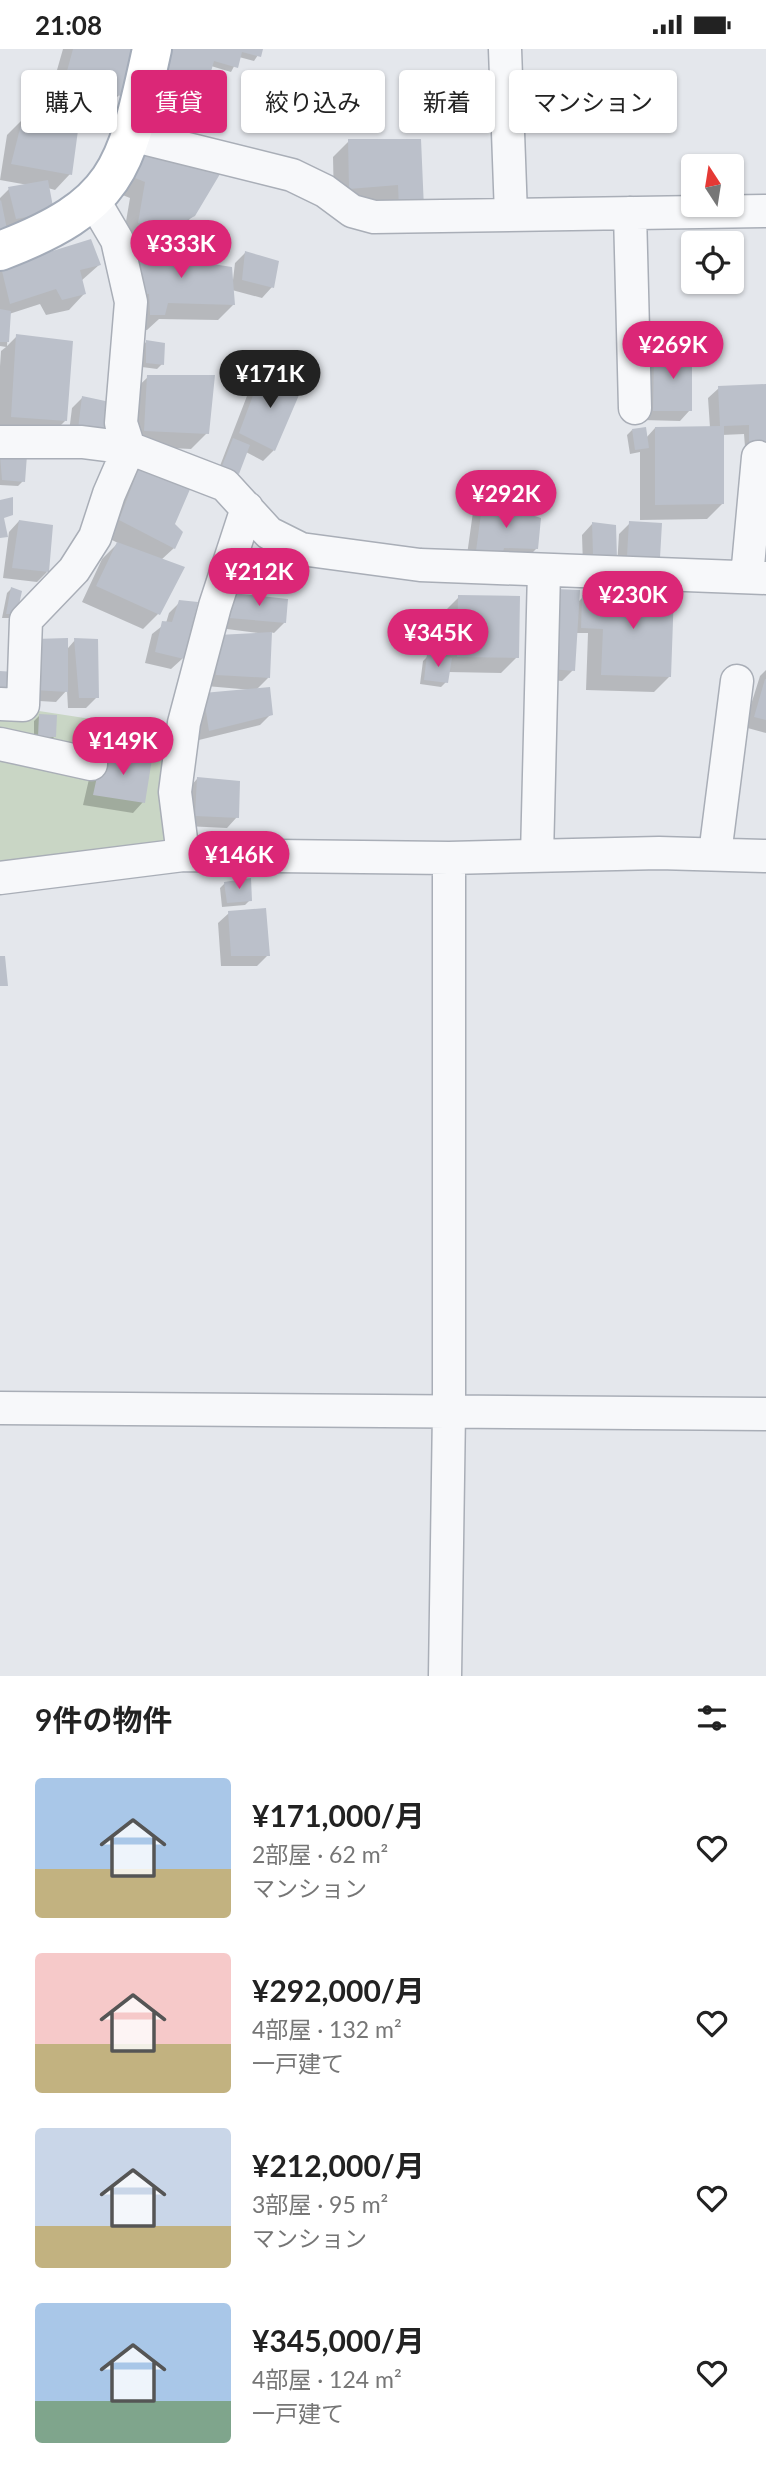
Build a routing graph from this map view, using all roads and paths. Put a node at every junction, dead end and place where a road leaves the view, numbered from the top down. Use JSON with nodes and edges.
{"nodes":[{"id":1,"x":152,"y":49,"type":"edge"},
{"id":2,"x":506,"y":49,"type":"edge"},
{"id":3,"x":131,"y":135,"type":"junction"},
{"id":4,"x":94,"y":201,"type":"junction"},
{"id":5,"x":766,"y":211,"type":"edge"},
{"id":6,"x":630,"y":213,"type":"junction"},
{"id":7,"x":511,"y":215,"type":"junction"},
{"id":8,"x":0,"y":251,"type":"edge"},
{"id":9,"x":635,"y":408,"type":"dead end"},
{"id":10,"x":0,"y":442,"type":"edge"},
{"id":11,"x":129,"y":447,"type":"junction"},
{"id":12,"x":758,"y":457,"type":"dead end"},
{"id":13,"x":247,"y":508,"type":"junction"},
{"id":14,"x":544,"y":571,"type":"junction"},
{"id":15,"x":756,"y":577,"type":"edge"},
{"id":16,"x":737,"y":681,"type":"dead end"},
{"id":17,"x":0,"y":704,"type":"edge"},
{"id":18,"x":0,"y":744,"type":"edge"},
{"id":19,"x":91,"y":764,"type":"dead end"},
{"id":20,"x":715,"y":854,"type":"junction"},
{"id":21,"x":183,"y":855,"type":"junction"},
{"id":22,"x":537,"y":856,"type":"junction"},
{"id":23,"x":766,"y":856,"type":"edge"},
{"id":24,"x":449,"y":858,"type":"junction"},
{"id":25,"x":0,"y":878,"type":"edge"},
{"id":26,"x":0,"y":1408,"type":"edge"},
{"id":27,"x":449,"y":1411,"type":"junction"},
{"id":28,"x":766,"y":1414,"type":"edge"},
{"id":29,"x":445,"y":1676,"type":"edge"}],
"edges":[{"from":1,"to":3,"type":"main road"},
{"from":2,"to":7,"type":"street"},
{"from":3,"to":4,"type":"main road"},
{"from":3,"to":7,"type":"street"},
{"from":4,"to":8,"type":"main road"},
{"from":4,"to":11,"type":"street"},
{"from":5,"to":6,"type":"street"},
{"from":6,"to":7,"type":"street"},
{"from":6,"to":9,"type":"street"},
{"from":10,"to":11,"type":"street"},
{"from":11,"to":13,"type":"street"},
{"from":11,"to":17,"type":"street"},
{"from":12,"to":15,"type":"street"},
{"from":13,"to":14,"type":"street"},
{"from":13,"to":21,"type":"street"},
{"from":14,"to":15,"type":"street"},
{"from":14,"to":22,"type":"street"},
{"from":16,"to":20,"type":"street"},
{"from":18,"to":19,"type":"street"},
{"from":20,"to":22,"type":"street"},
{"from":20,"to":23,"type":"street"},
{"from":21,"to":24,"type":"street"},
{"from":21,"to":25,"type":"street"},
{"from":22,"to":24,"type":"street"},
{"from":24,"to":27,"type":"street"},
{"from":26,"to":27,"type":"street"},
{"from":27,"to":28,"type":"street"},
{"from":27,"to":29,"type":"street"}]}
